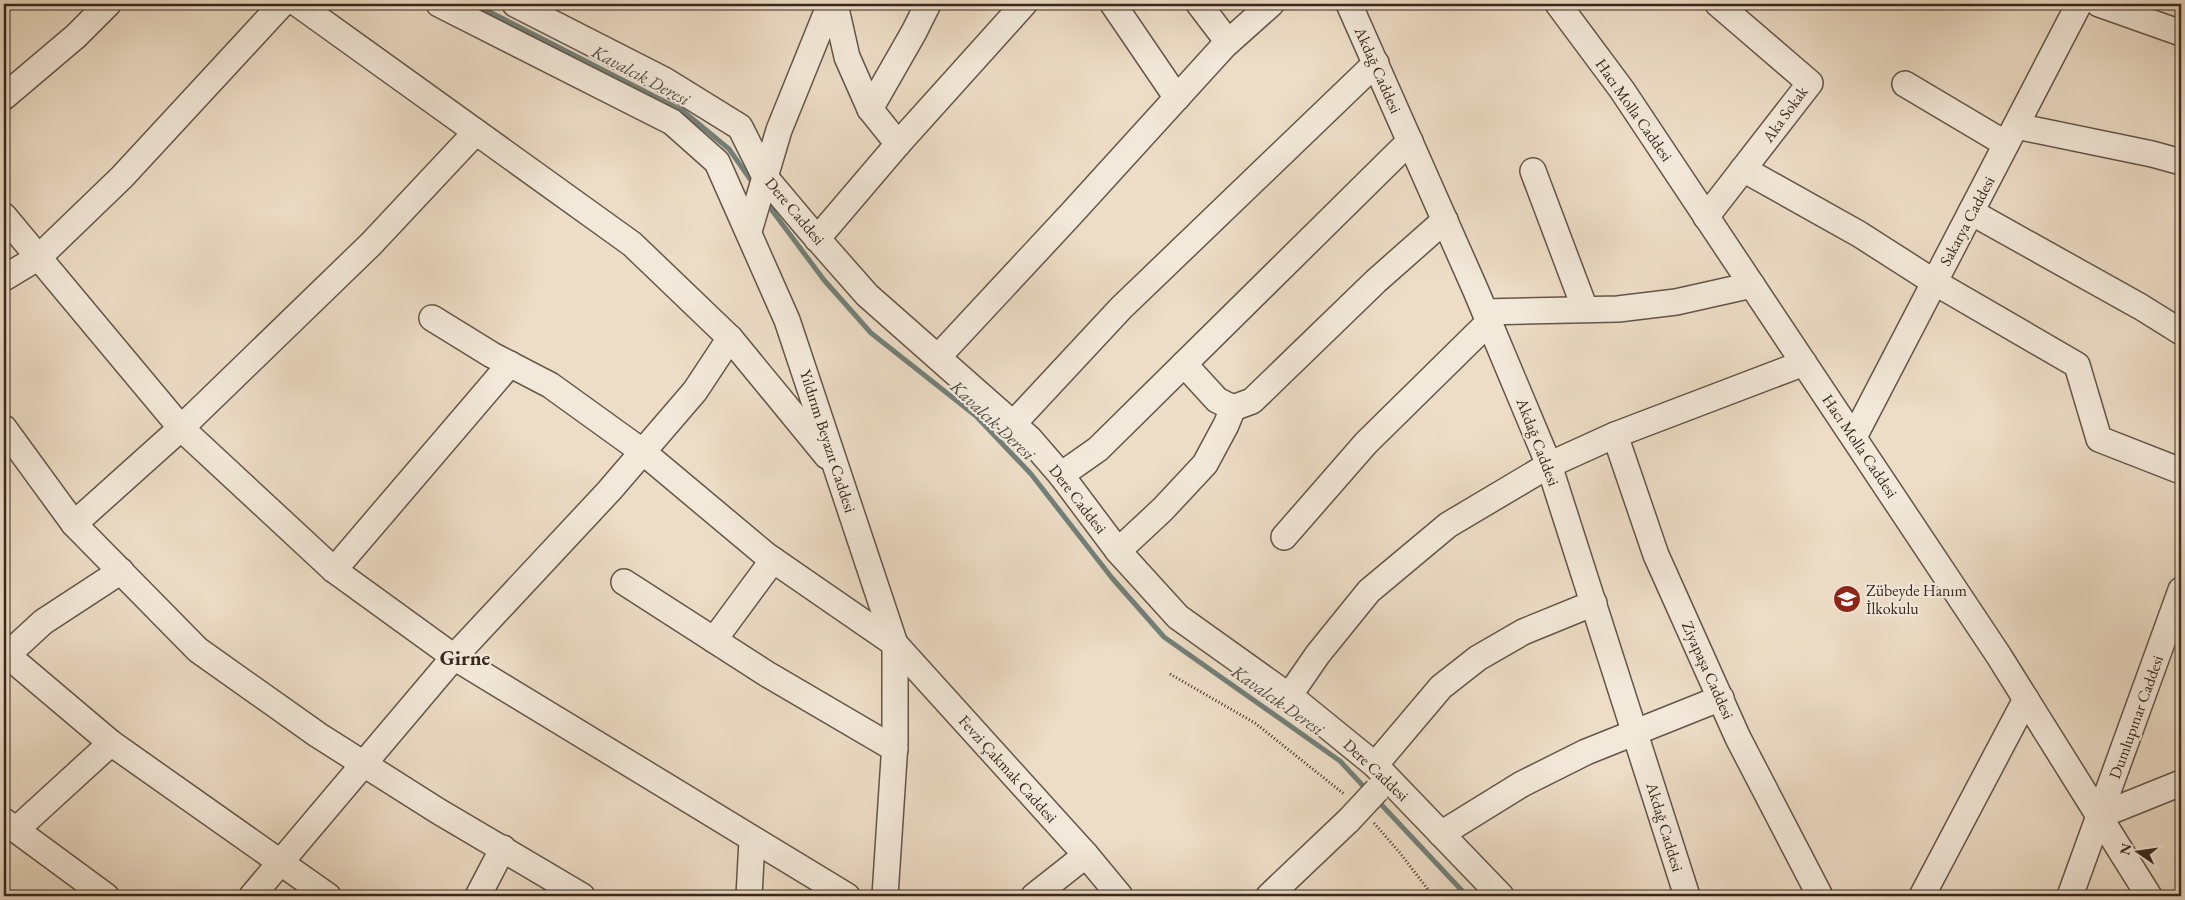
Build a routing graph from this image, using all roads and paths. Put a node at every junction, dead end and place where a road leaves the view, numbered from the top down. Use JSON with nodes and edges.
{"nodes":[{"id":1,"x":108,"y":4,"type":"edge"},
{"id":2,"x":282,"y":4,"type":"edge"},
{"id":3,"x":298,"y":4,"type":"edge"},
{"id":4,"x":439,"y":4,"type":"edge"},
{"id":5,"x":515,"y":4,"type":"edge"},
{"id":6,"x":830,"y":4,"type":"edge"},
{"id":7,"x":835,"y":4,"type":"edge"},
{"id":8,"x":928,"y":4,"type":"edge"},
{"id":9,"x":1024,"y":4,"type":"edge"},
{"id":10,"x":1113,"y":4,"type":"edge"},
{"id":11,"x":1199,"y":4,"type":"edge"},
{"id":12,"x":1271,"y":4,"type":"edge"},
{"id":13,"x":1349,"y":4,"type":"edge"},
{"id":14,"x":1558,"y":4,"type":"edge"},
{"id":15,"x":1718,"y":4,"type":"edge"},
{"id":16,"x":2079,"y":4,"type":"edge"},
{"id":17,"x":2100,"y":4,"type":"edge"},
{"id":18,"x":2181,"y":32,"type":"edge"},
{"id":19,"x":1228,"y":42,"type":"junction"},
{"id":20,"x":1376,"y":64,"type":"junction"},
{"id":21,"x":1904,"y":84,"type":"dead end"},
{"id":22,"x":4,"y":96,"type":"edge"},
{"id":23,"x":1177,"y":98,"type":"junction"},
{"id":24,"x":870,"y":109,"type":"junction"},
{"id":25,"x":476,"y":132,"type":"junction"},
{"id":26,"x":2011,"y":135,"type":"junction"},
{"id":27,"x":1410,"y":141,"type":"junction"},
{"id":28,"x":898,"y":144,"type":"junction"},
{"id":29,"x":2181,"y":162,"type":"edge"},
{"id":30,"x":1743,"y":169,"type":"junction"},
{"id":31,"x":1533,"y":170,"type":"dead end"},
{"id":32,"x":765,"y":176,"type":"junction"},
{"id":33,"x":1971,"y":212,"type":"junction"},
{"id":34,"x":4,"y":216,"type":"edge"},
{"id":35,"x":1706,"y":216,"type":"junction"},
{"id":36,"x":1445,"y":220,"type":"junction"},
{"id":37,"x":749,"y":231,"type":"junction"},
{"id":38,"x":817,"y":239,"type":"junction"},
{"id":39,"x":39,"y":257,"type":"junction"},
{"id":40,"x":4,"y":278,"type":"edge"},
{"id":41,"x":1934,"y":282,"type":"junction"},
{"id":42,"x":1752,"y":285,"type":"junction"},
{"id":43,"x":1585,"y":309,"type":"junction"},
{"id":44,"x":1487,"y":317,"type":"junction"},
{"id":45,"x":432,"y":318,"type":"dead end"},
{"id":46,"x":2181,"y":332,"type":"edge"},
{"id":47,"x":730,"y":338,"type":"junction"},
{"id":48,"x":938,"y":357,"type":"junction"},
{"id":49,"x":1804,"y":363,"type":"junction"},
{"id":50,"x":510,"y":364,"type":"junction"},
{"id":51,"x":1184,"y":364,"type":"junction"},
{"id":52,"x":1233,"y":408,"type":"junction"},
{"id":53,"x":1013,"y":424,"type":"junction"},
{"id":54,"x":4,"y":428,"type":"edge"},
{"id":55,"x":181,"y":428,"type":"junction"},
{"id":56,"x":1615,"y":435,"type":"junction"},
{"id":57,"x":1854,"y":437,"type":"junction"},
{"id":58,"x":643,"y":452,"type":"junction"},
{"id":59,"x":1549,"y":465,"type":"junction"},
{"id":60,"x":837,"y":468,"type":"junction"},
{"id":61,"x":2181,"y":471,"type":"edge"},
{"id":62,"x":1060,"y":475,"type":"junction"},
{"id":63,"x":74,"y":524,"type":"junction"},
{"id":64,"x":1284,"y":537,"type":"dead end"},
{"id":65,"x":1118,"y":551,"type":"junction"},
{"id":66,"x":774,"y":560,"type":"junction"},
{"id":67,"x":334,"y":570,"type":"junction"},
{"id":68,"x":121,"y":571,"type":"junction"},
{"id":69,"x":624,"y":582,"type":"dead end"},
{"id":70,"x":2181,"y":590,"type":"edge"},
{"id":71,"x":1594,"y":602,"type":"junction"},
{"id":72,"x":2174,"y":627,"type":"edge"},
{"id":73,"x":714,"y":640,"type":"junction"},
{"id":74,"x":895,"y":644,"type":"junction"},
{"id":75,"x":6,"y":657,"type":"edge"},
{"id":76,"x":454,"y":657,"type":"junction"},
{"id":77,"x":1170,"y":674,"type":"dead end"},
{"id":78,"x":1289,"y":696,"type":"junction"},
{"id":79,"x":1721,"y":698,"type":"junction"},
{"id":80,"x":2026,"y":699,"type":"junction"},
{"id":81,"x":1636,"y":732,"type":"junction"},
{"id":82,"x":111,"y":743,"type":"junction"},
{"id":83,"x":894,"y":750,"type":"junction"},
{"id":84,"x":364,"y":764,"type":"junction"},
{"id":85,"x":1380,"y":778,"type":"junction"},
{"id":86,"x":2181,"y":783,"type":"edge"},
{"id":87,"x":1356,"y":813,"type":"junction"},
{"id":88,"x":2099,"y":816,"type":"junction"},
{"id":89,"x":10,"y":825,"type":"edge"},
{"id":90,"x":1441,"y":834,"type":"junction"},
{"id":91,"x":752,"y":840,"type":"junction"},
{"id":92,"x":503,"y":848,"type":"junction"},
{"id":93,"x":1086,"y":855,"type":"junction"},
{"id":94,"x":281,"y":861,"type":"junction"},
{"id":95,"x":888,"y":892,"type":"edge"},
{"id":96,"x":106,"y":896,"type":"edge"},
{"id":97,"x":252,"y":896,"type":"edge"},
{"id":98,"x":328,"y":896,"type":"edge"},
{"id":99,"x":478,"y":896,"type":"edge"},
{"id":100,"x":582,"y":896,"type":"edge"},
{"id":101,"x":749,"y":896,"type":"edge"},
{"id":102,"x":847,"y":896,"type":"edge"},
{"id":103,"x":1034,"y":896,"type":"edge"},
{"id":104,"x":1120,"y":896,"type":"edge"},
{"id":105,"x":1268,"y":896,"type":"edge"},
{"id":106,"x":1433,"y":896,"type":"edge"},
{"id":107,"x":1501,"y":896,"type":"edge"},
{"id":108,"x":1687,"y":896,"type":"edge"},
{"id":109,"x":1820,"y":896,"type":"edge"},
{"id":110,"x":1922,"y":896,"type":"edge"},
{"id":111,"x":2070,"y":896,"type":"edge"},
{"id":112,"x":2149,"y":896,"type":"edge"}],
"edges":[{"from":1,"to":22,"type":"street"},
{"from":2,"to":39,"type":"street"},
{"from":3,"to":25,"type":"street"},
{"from":4,"to":37,"type":"street"},
{"from":5,"to":32,"type":"street","name":"Dere Caddesi"},
{"from":6,"to":32,"type":"street"},
{"from":7,"to":24,"type":"street"},
{"from":8,"to":24,"type":"street"},
{"from":9,"to":28,"type":"street"},
{"from":10,"to":23,"type":"street"},
{"from":11,"to":19,"type":"street"},
{"from":12,"to":19,"type":"street"},
{"from":13,"to":20,"type":"street","name":"Akdağ Caddesi"},
{"from":14,"to":35,"type":"street","name":"Hacı Molla Caddesi"},
{"from":15,"to":30,"type":"street","name":"Aka Sokak"},
{"from":16,"to":26,"type":"street","name":"Sakarya Caddesi"},
{"from":17,"to":18,"type":"street"},
{"from":19,"to":23,"type":"street"},
{"from":20,"to":27,"type":"street","name":"Akdağ Caddesi"},
{"from":20,"to":53,"type":"street"},
{"from":21,"to":26,"type":"street"},
{"from":23,"to":48,"type":"street"},
{"from":24,"to":28,"type":"street"},
{"from":25,"to":47,"type":"street"},
{"from":25,"to":55,"type":"street"},
{"from":26,"to":29,"type":"street"},
{"from":26,"to":33,"type":"street","name":"Sakarya Caddesi"},
{"from":27,"to":36,"type":"street","name":"Akdağ Caddesi"},
{"from":27,"to":51,"type":"street"},
{"from":28,"to":38,"type":"street"},
{"from":30,"to":35,"type":"street","name":"Aka Sokak"},
{"from":30,"to":41,"type":"street"},
{"from":31,"to":43,"type":"street"},
{"from":32,"to":37,"type":"street"},
{"from":32,"to":38,"type":"street","name":"Dere Caddesi"},
{"from":33,"to":41,"type":"street","name":"Sakarya Caddesi"},
{"from":33,"to":46,"type":"street"},
{"from":34,"to":39,"type":"street"},
{"from":35,"to":42,"type":"street","name":"Hacı Molla Caddesi"},
{"from":36,"to":44,"type":"street","name":"Akdağ Caddesi"},
{"from":36,"to":52,"type":"street"},
{"from":37,"to":60,"type":"street","name":"Yıldırım Beyazıt Caddesi"},
{"from":38,"to":48,"type":"street","name":"Dere Caddesi"},
{"from":39,"to":40,"type":"street"},
{"from":39,"to":55,"type":"street"},
{"from":41,"to":57,"type":"street","name":"Sakarya Caddesi"},
{"from":41,"to":61,"type":"street"},
{"from":42,"to":43,"type":"street"},
{"from":42,"to":49,"type":"street","name":"Hacı Molla Caddesi"},
{"from":43,"to":44,"type":"street"},
{"from":44,"to":59,"type":"street","name":"Akdağ Caddesi"},
{"from":44,"to":64,"type":"street"},
{"from":45,"to":50,"type":"street"},
{"from":47,"to":58,"type":"street"},
{"from":47,"to":60,"type":"street"},
{"from":48,"to":53,"type":"street","name":"Dere Caddesi"},
{"from":49,"to":56,"type":"street"},
{"from":49,"to":57,"type":"street","name":"Hacı Molla Caddesi"},
{"from":50,"to":58,"type":"street"},
{"from":50,"to":67,"type":"street"},
{"from":51,"to":52,"type":"street"},
{"from":51,"to":62,"type":"street"},
{"from":52,"to":65,"type":"street"},
{"from":53,"to":62,"type":"street","name":"Dere Caddesi"},
{"from":54,"to":63,"type":"street"},
{"from":55,"to":63,"type":"street"},
{"from":55,"to":67,"type":"street"},
{"from":56,"to":59,"type":"street"},
{"from":56,"to":79,"type":"street","name":"Ziyapaşa Caddesi"},
{"from":57,"to":80,"type":"street","name":"Hacı Molla Caddesi"},
{"from":58,"to":66,"type":"street"},
{"from":58,"to":76,"type":"street"},
{"from":59,"to":71,"type":"street","name":"Akdağ Caddesi"},
{"from":59,"to":78,"type":"street"},
{"from":60,"to":74,"type":"street","name":"Yıldırım Beyazıt Caddesi"},
{"from":62,"to":65,"type":"street","name":"Dere Caddesi"},
{"from":63,"to":68,"type":"street"},
{"from":65,"to":78,"type":"street","name":"Dere Caddesi"},
{"from":66,"to":73,"type":"street"},
{"from":66,"to":74,"type":"street"},
{"from":67,"to":76,"type":"street"},
{"from":68,"to":75,"type":"street"},
{"from":68,"to":84,"type":"street"},
{"from":69,"to":73,"type":"street"},
{"from":70,"to":72,"type":"street","name":"Dumlupınar Caddesi"},
{"from":71,"to":81,"type":"street","name":"Akdağ Caddesi"},
{"from":71,"to":85,"type":"street"},
{"from":72,"to":88,"type":"street","name":"Dumlupınar Caddesi"},
{"from":73,"to":83,"type":"street"},
{"from":74,"to":83,"type":"street","name":"Yıldırım Beyazıt Caddesi"},
{"from":74,"to":93,"type":"street","name":"Fevzi Çakmak Caddesi"},
{"from":75,"to":82,"type":"street"},
{"from":76,"to":84,"type":"street"},
{"from":76,"to":91,"type":"street"},
{"from":77,"to":87,"type":"path"},
{"from":78,"to":85,"type":"street","name":"Dere Caddesi"},
{"from":79,"to":81,"type":"street"},
{"from":79,"to":109,"type":"street","name":"Ziyapaşa Caddesi"},
{"from":80,"to":88,"type":"street","name":"Hacı Molla Caddesi"},
{"from":80,"to":110,"type":"street"},
{"from":81,"to":90,"type":"street"},
{"from":81,"to":108,"type":"street","name":"Akdağ Caddesi"},
{"from":82,"to":89,"type":"street"},
{"from":82,"to":94,"type":"street"},
{"from":83,"to":95,"type":"street","name":"Yıldırım Beyazıt Caddesi"},
{"from":84,"to":92,"type":"street"},
{"from":84,"to":94,"type":"street"},
{"from":85,"to":87,"type":"street","bridge":true},
{"from":85,"to":90,"type":"street","name":"Dere Caddesi"},
{"from":86,"to":88,"type":"street"},
{"from":87,"to":105,"type":"street"},
{"from":87,"to":106,"type":"path"},
{"from":88,"to":111,"type":"street","name":"Dumlupınar Caddesi"},
{"from":88,"to":112,"type":"street","name":"Hacı Molla Caddesi"},
{"from":89,"to":96,"type":"street"},
{"from":90,"to":107,"type":"street","name":"Dere Caddesi"},
{"from":91,"to":101,"type":"street"},
{"from":91,"to":102,"type":"street"},
{"from":92,"to":99,"type":"street"},
{"from":92,"to":100,"type":"street"},
{"from":93,"to":103,"type":"street"},
{"from":93,"to":104,"type":"street","name":"Fevzi Çakmak Caddesi"},
{"from":94,"to":97,"type":"street"},
{"from":94,"to":98,"type":"street"}]}
